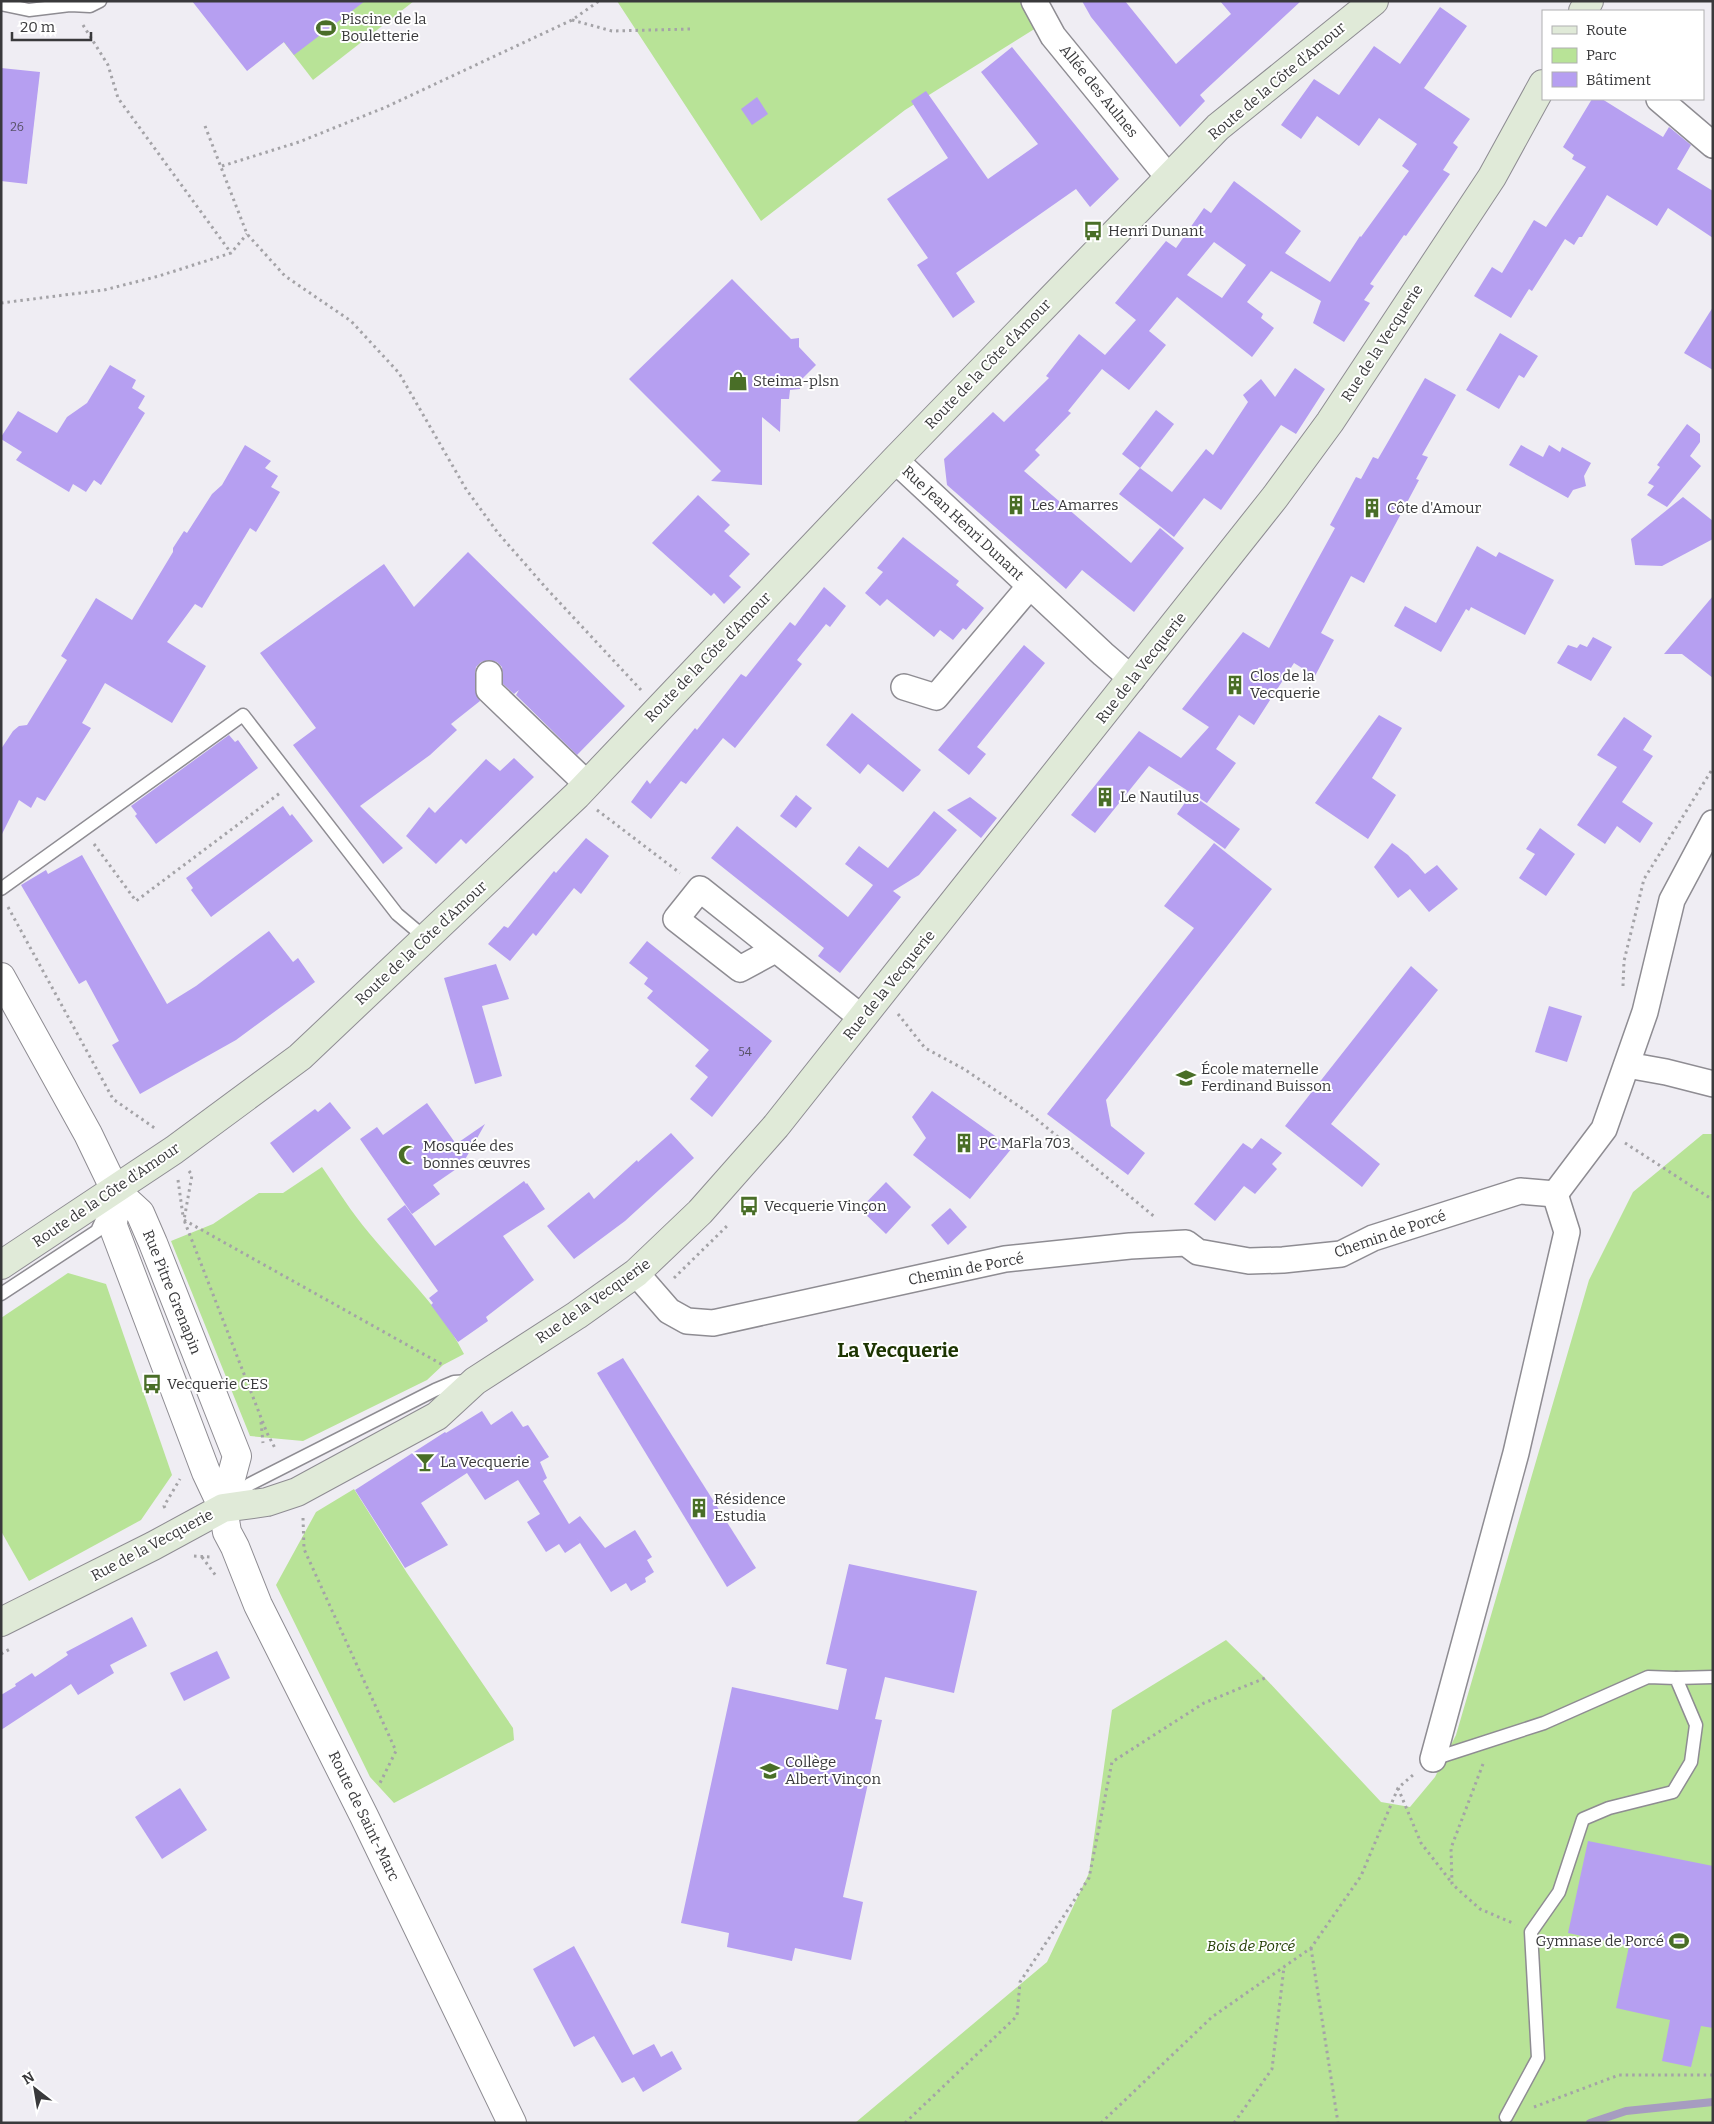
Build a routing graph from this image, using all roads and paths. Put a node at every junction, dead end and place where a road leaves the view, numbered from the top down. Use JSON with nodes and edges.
{"nodes":[{"id":1,"x":599,"y":1,"type":"edge"},
{"id":2,"x":1034,"y":1,"type":"edge"},
{"id":3,"x":1374,"y":1,"type":"edge"},
{"id":4,"x":95,"y":3,"type":"edge"},
{"id":5,"x":1,"y":4,"type":"edge"},
{"id":6,"x":572,"y":20,"type":"junction"},
{"id":7,"x":692,"y":29,"type":"dead end"},
{"id":8,"x":1542,"y":86,"type":"edge"},
{"id":9,"x":1660,"y":100,"type":"edge"},
{"id":10,"x":205,"y":126,"type":"dead end"},
{"id":11,"x":1713,"y":145,"type":"edge"},
{"id":12,"x":222,"y":166,"type":"junction"},
{"id":13,"x":1169,"y":178,"type":"junction"},
{"id":14,"x":247,"y":234,"type":"junction"},
{"id":15,"x":231,"y":253,"type":"junction"},
{"id":16,"x":1,"y":303,"type":"edge"},
{"id":17,"x":895,"y":460,"type":"junction"},
{"id":18,"x":1030,"y":586,"type":"junction"},
{"id":19,"x":489,"y":674,"type":"dead end"},
{"id":20,"x":1132,"y":679,"type":"junction"},
{"id":21,"x":904,"y":687,"type":"dead end"},
{"id":22,"x":660,"y":708,"type":"junction"},
{"id":23,"x":1713,"y":768,"type":"edge"},
{"id":24,"x":294,"y":782,"type":"junction"},
{"id":25,"x":582,"y":789,"type":"junction"},
{"id":26,"x":1713,"y":823,"type":"edge"},
{"id":27,"x":83,"y":830,"type":"junction"},
{"id":28,"x":700,"y":889,"type":"junction"},
{"id":29,"x":1,"y":890,"type":"edge"},
{"id":30,"x":6,"y":904,"type":"dead end"},
{"id":31,"x":416,"y":930,"type":"dead end"},
{"id":32,"x":775,"y":950,"type":"junction"},
{"id":33,"x":1,"y":977,"type":"edge"},
{"id":34,"x":1623,"y":988,"type":"dead end"},
{"id":35,"x":870,"y":1008,"type":"junction"},
{"id":36,"x":1627,"y":1065,"type":"junction"},
{"id":37,"x":1713,"y":1084,"type":"edge"},
{"id":38,"x":1604,"y":1129,"type":"junction"},
{"id":39,"x":163,"y":1134,"type":"dead end"},
{"id":40,"x":115,"y":1190,"type":"junction"},
{"id":41,"x":1555,"y":1194,"type":"junction"},
{"id":42,"x":1713,"y":1200,"type":"edge"},
{"id":43,"x":1186,"y":1243,"type":"junction"},
{"id":44,"x":1,"y":1265,"type":"edge"},
{"id":45,"x":636,"y":1273,"type":"junction"},
{"id":46,"x":1,"y":1294,"type":"edge"},
{"id":47,"x":475,"y":1381,"type":"junction"},
{"id":48,"x":260,"y":1416,"type":"dead end"},
{"id":49,"x":223,"y":1508,"type":"junction"},
{"id":50,"x":303,"y":1515,"type":"dead end"},
{"id":51,"x":1,"y":1622,"type":"edge"},
{"id":52,"x":1713,"y":1676,"type":"edge"},
{"id":53,"x":1265,"y":1678,"type":"dead end"},
{"id":54,"x":1676,"y":1678,"type":"junction"},
{"id":55,"x":1492,"y":1739,"type":"junction"},
{"id":56,"x":1433,"y":1759,"type":"junction"},
{"id":57,"x":1398,"y":1788,"type":"junction"},
{"id":58,"x":364,"y":1816,"type":"junction"},
{"id":59,"x":1452,"y":1884,"type":"junction"},
{"id":60,"x":1531,"y":1932,"type":"junction"},
{"id":61,"x":1311,"y":1948,"type":"junction"},
{"id":62,"x":1284,"y":1967,"type":"junction"},
{"id":63,"x":1713,"y":2075,"type":"edge"},
{"id":64,"x":1506,"y":2117,"type":"joint"},
{"id":65,"x":512,"y":2123,"type":"edge"},
{"id":66,"x":906,"y":2123,"type":"edge"},
{"id":67,"x":1101,"y":2123,"type":"edge"},
{"id":68,"x":1234,"y":2123,"type":"edge"},
{"id":69,"x":1338,"y":2123,"type":"edge"}],
"edges":[{"from":1,"to":6,"type":"path"},
{"from":2,"to":13,"type":"street","name":"Allée des Aulnes"},
{"from":3,"to":13,"type":"main road","name":"Route de la Côte d'Amour"},
{"from":4,"to":5,"type":"lane"},
{"from":4,"to":15,"type":"path"},
{"from":6,"to":7,"type":"path"},
{"from":6,"to":12,"type":"path"},
{"from":8,"to":20,"type":"main road","name":"Rue de la Vecquerie"},
{"from":9,"to":11,"type":"street"},
{"from":10,"to":12,"type":"path"},
{"from":12,"to":14,"type":"path"},
{"from":13,"to":17,"type":"main road","name":"Route de la Côte d'Amour"},
{"from":14,"to":15,"type":"path"},
{"from":14,"to":22,"type":"path"},
{"from":15,"to":16,"type":"path"},
{"from":17,"to":18,"type":"street","name":"Rue Jean Henri Dunant"},
{"from":17,"to":22,"type":"main road","name":"Route de la Côte d'Amour"},
{"from":18,"to":20,"type":"street","name":"Rue Jean Henri Dunant"},
{"from":18,"to":21,"type":"street","name":"Rue Jean Henri Dunant"},
{"from":19,"to":25,"type":"street"},
{"from":20,"to":35,"type":"main road","name":"Rue de la Vecquerie"},
{"from":22,"to":25,"type":"main road","name":"Route de la Côte d'Amour"},
{"from":23,"to":34,"type":"path"},
{"from":24,"to":27,"type":"lane"},
{"from":24,"to":27,"type":"path"},
{"from":24,"to":31,"type":"lane"},
{"from":25,"to":28,"type":"path"},
{"from":25,"to":40,"type":"main road","name":"Route de la Côte d'Amour"},
{"from":26,"to":36,"type":"street"},
{"from":27,"to":29,"type":"lane"},
{"from":28,"to":32,"type":"street"},
{"from":28,"to":32,"type":"street"},
{"from":30,"to":39,"type":"path"},
{"from":32,"to":35,"type":"street"},
{"from":33,"to":40,"type":"street","name":"Rue Pitre Grenapin"},
{"from":35,"to":43,"type":"path"},
{"from":35,"to":45,"type":"main road","name":"Rue de la Vecquerie"},
{"from":36,"to":37,"type":"street"},
{"from":36,"to":38,"type":"street"},
{"from":38,"to":41,"type":"street"},
{"from":38,"to":42,"type":"path"},
{"from":40,"to":44,"type":"main road","name":"Route de la Côte d'Amour"},
{"from":40,"to":46,"type":"lane"},
{"from":40,"to":49,"type":"street","name":"Rue Pitre Grenapin"},
{"from":41,"to":43,"type":"street","name":"Chemin de Porcé"},
{"from":41,"to":56,"type":"street"},
{"from":43,"to":45,"type":"street","name":"Chemin de Porcé"},
{"from":45,"to":47,"type":"main road","name":"Rue de la Vecquerie"},
{"from":47,"to":48,"type":"path"},
{"from":47,"to":49,"type":"main road","name":"Rue de la Vecquerie"},
{"from":49,"to":51,"type":"main road","name":"Rue de la Vecquerie"},
{"from":49,"to":58,"type":"street","name":"Route de Saint-Marc"},
{"from":50,"to":58,"type":"path"},
{"from":52,"to":54,"type":"lane"},
{"from":53,"to":66,"type":"path"},
{"from":54,"to":55,"type":"lane"},
{"from":54,"to":60,"type":"lane"},
{"from":55,"to":56,"type":"lane"},
{"from":55,"to":59,"type":"path"},
{"from":56,"to":57,"type":"path"},
{"from":57,"to":59,"type":"path"},
{"from":57,"to":61,"type":"path"},
{"from":58,"to":65,"type":"street","name":"Route de Saint-Marc"},
{"from":59,"to":60,"type":"path"},
{"from":60,"to":64,"type":"lane"},
{"from":61,"to":62,"type":"path"},
{"from":61,"to":69,"type":"path"},
{"from":62,"to":67,"type":"path"},
{"from":62,"to":68,"type":"path"},
{"from":63,"to":64,"type":"path"}]}
